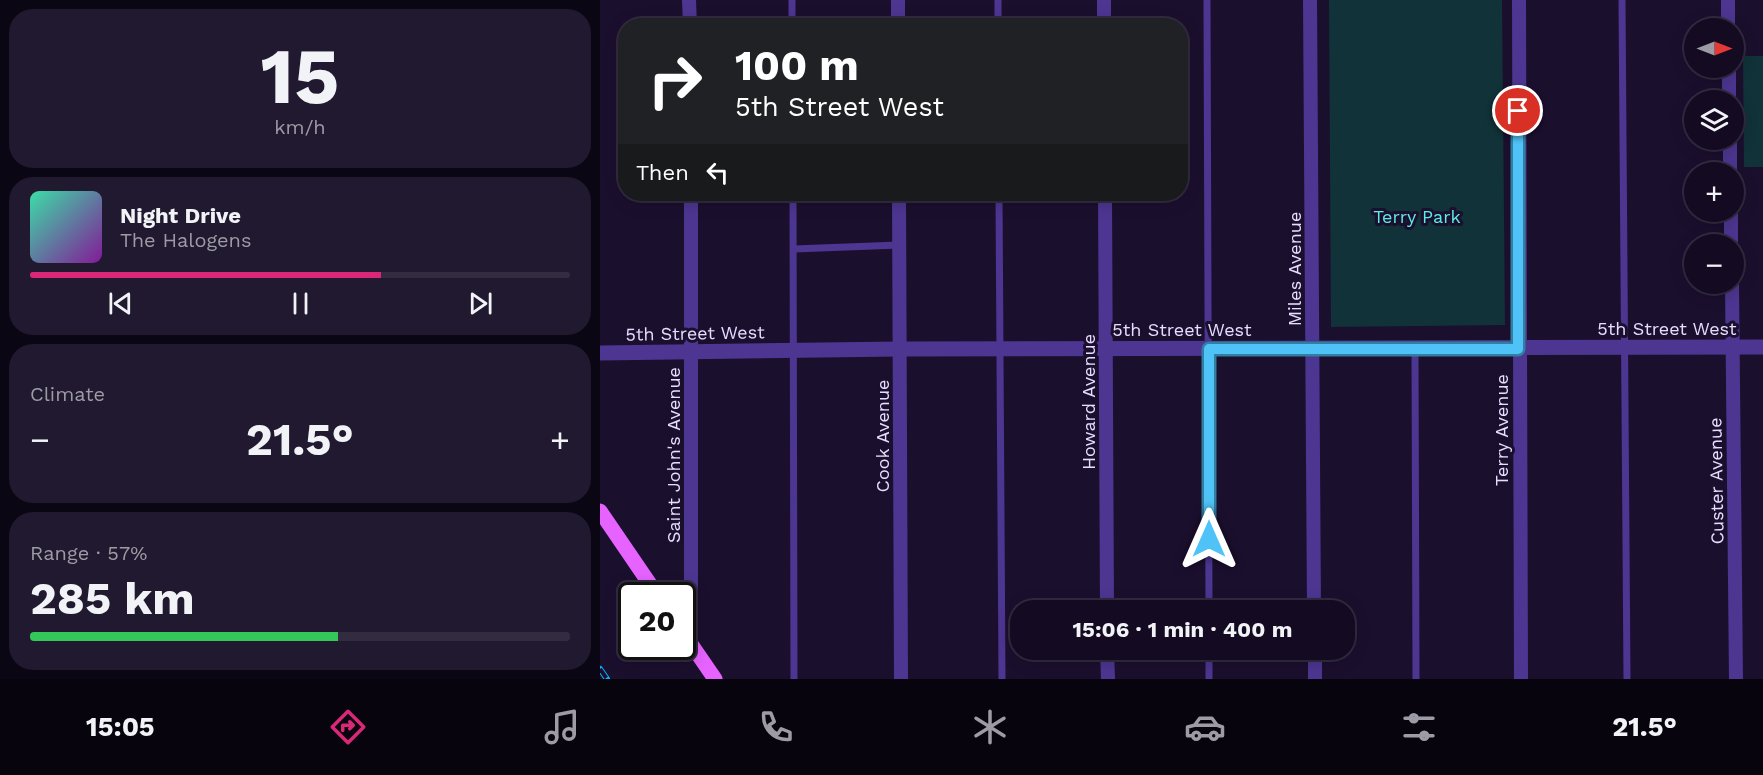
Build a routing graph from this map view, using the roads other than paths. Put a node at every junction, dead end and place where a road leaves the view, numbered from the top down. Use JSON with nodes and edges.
{"nodes":[{"id":1,"x":689,"y":0,"type":"edge"},
{"id":2,"x":792,"y":0,"type":"edge"},
{"id":3,"x":898,"y":0,"type":"edge"},
{"id":4,"x":998,"y":0,"type":"edge"},
{"id":5,"x":1104,"y":0,"type":"edge"},
{"id":6,"x":1207,"y":0,"type":"edge"},
{"id":7,"x":1310,"y":0,"type":"edge"},
{"id":8,"x":1518,"y":0,"type":"edge"},
{"id":9,"x":1622,"y":0,"type":"edge"},
{"id":10,"x":1728,"y":0,"type":"edge"},
{"id":11,"x":690,"y":18,"type":"edge"},
{"id":12,"x":792,"y":18,"type":"edge"},
{"id":13,"x":898,"y":18,"type":"edge"},
{"id":14,"x":998,"y":18,"type":"edge"},
{"id":15,"x":1104,"y":18,"type":"edge"},
{"id":16,"x":1728,"y":18,"type":"edge"},
{"id":17,"x":691,"y":201,"type":"edge"},
{"id":18,"x":794,"y":201,"type":"edge"},
{"id":19,"x":899,"y":201,"type":"edge"},
{"id":20,"x":999,"y":201,"type":"edge"},
{"id":21,"x":1105,"y":201,"type":"edge"},
{"id":22,"x":899,"y":246,"type":"junction"},
{"id":23,"x":794,"y":249,"type":"junction"},
{"id":24,"x":1732,"y":294,"type":"edge"},
{"id":25,"x":1763,"y":347,"type":"edge"},
{"id":26,"x":1624,"y":348,"type":"junction"},
{"id":27,"x":1732,"y":348,"type":"junction"},
{"id":28,"x":900,"y":349,"type":"junction"},
{"id":29,"x":1000,"y":349,"type":"junction"},
{"id":30,"x":1106,"y":349,"type":"junction"},
{"id":31,"x":1209,"y":349,"type":"junction"},
{"id":32,"x":1313,"y":349,"type":"junction"},
{"id":33,"x":1518,"y":349,"type":"junction"},
{"id":34,"x":1415,"y":350,"type":"junction"},
{"id":35,"x":795,"y":351,"type":"junction"},
{"id":36,"x":692,"y":352,"type":"junction"},
{"id":37,"x":600,"y":353,"type":"edge"},
{"id":38,"x":600,"y":511,"type":"edge"},
{"id":39,"x":648,"y":582,"type":"edge"},
{"id":40,"x":688,"y":582,"type":"edge"},
{"id":41,"x":1107,"y":600,"type":"edge"},
{"id":42,"x":1209,"y":600,"type":"edge"},
{"id":43,"x":1314,"y":600,"type":"edge"},
{"id":44,"x":696,"y":651,"type":"edge"},
{"id":45,"x":1107,"y":660,"type":"edge"},
{"id":46,"x":1209,"y":660,"type":"edge"},
{"id":47,"x":1315,"y":660,"type":"edge"},
{"id":48,"x":715,"y":679,"type":"edge"},
{"id":49,"x":794,"y":679,"type":"edge"},
{"id":50,"x":901,"y":679,"type":"edge"},
{"id":51,"x":1002,"y":679,"type":"edge"},
{"id":52,"x":1108,"y":679,"type":"edge"},
{"id":53,"x":1209,"y":679,"type":"edge"},
{"id":54,"x":1315,"y":679,"type":"edge"},
{"id":55,"x":1416,"y":679,"type":"edge"},
{"id":56,"x":1521,"y":679,"type":"edge"},
{"id":57,"x":1626,"y":679,"type":"edge"},
{"id":58,"x":1736,"y":679,"type":"edge"}],
"edges":[{"from":1,"to":11,"type":"street"},
{"from":2,"to":12,"type":"lane"},
{"from":3,"to":13,"type":"street"},
{"from":4,"to":14,"type":"lane"},
{"from":5,"to":15,"type":"street"},
{"from":6,"to":31,"type":"lane"},
{"from":7,"to":32,"type":"street","name":"Miles Avenue"},
{"from":8,"to":33,"type":"street","name":"Terry Avenue"},
{"from":9,"to":26,"type":"lane"},
{"from":10,"to":16,"type":"street"},
{"from":17,"to":36,"type":"street","name":"Saint John's Avenue"},
{"from":18,"to":23,"type":"lane"},
{"from":19,"to":22,"type":"street","name":"Cook Avenue"},
{"from":20,"to":29,"type":"lane"},
{"from":21,"to":30,"type":"street","name":"Howard Avenue"},
{"from":22,"to":23,"type":"lane"},
{"from":22,"to":28,"type":"street","name":"Cook Avenue"},
{"from":23,"to":35,"type":"lane"},
{"from":24,"to":27,"type":"street","name":"Custer Avenue"},
{"from":25,"to":27,"type":"street","name":"5th Street West"},
{"from":26,"to":27,"type":"street","name":"5th Street West"},
{"from":26,"to":33,"type":"street","name":"5th Street West"},
{"from":26,"to":57,"type":"lane"},
{"from":27,"to":58,"type":"street","name":"Custer Avenue"},
{"from":28,"to":29,"type":"street","name":"5th Street West"},
{"from":28,"to":35,"type":"street","name":"5th Street West"},
{"from":28,"to":50,"type":"street","name":"Cook Avenue"},
{"from":29,"to":30,"type":"street","name":"5th Street West"},
{"from":29,"to":51,"type":"lane"},
{"from":30,"to":31,"type":"street","name":"5th Street West"},
{"from":30,"to":41,"type":"street","name":"Howard Avenue"},
{"from":31,"to":32,"type":"street","name":"5th Street West"},
{"from":31,"to":42,"type":"lane"},
{"from":32,"to":34,"type":"street","name":"5th Street West"},
{"from":32,"to":43,"type":"street","name":"Miles Avenue"},
{"from":33,"to":34,"type":"street","name":"5th Street West"},
{"from":33,"to":56,"type":"street","name":"Terry Avenue"},
{"from":34,"to":55,"type":"lane"},
{"from":35,"to":36,"type":"street","name":"5th Street West"},
{"from":35,"to":49,"type":"lane"},
{"from":36,"to":37,"type":"street","name":"5th Street West"},
{"from":36,"to":40,"type":"street","name":"Saint John's Avenue"},
{"from":38,"to":39,"type":"main road"},
{"from":44,"to":48,"type":"main road"},
{"from":45,"to":52,"type":"street"},
{"from":46,"to":53,"type":"lane"},
{"from":47,"to":54,"type":"street"}]}
